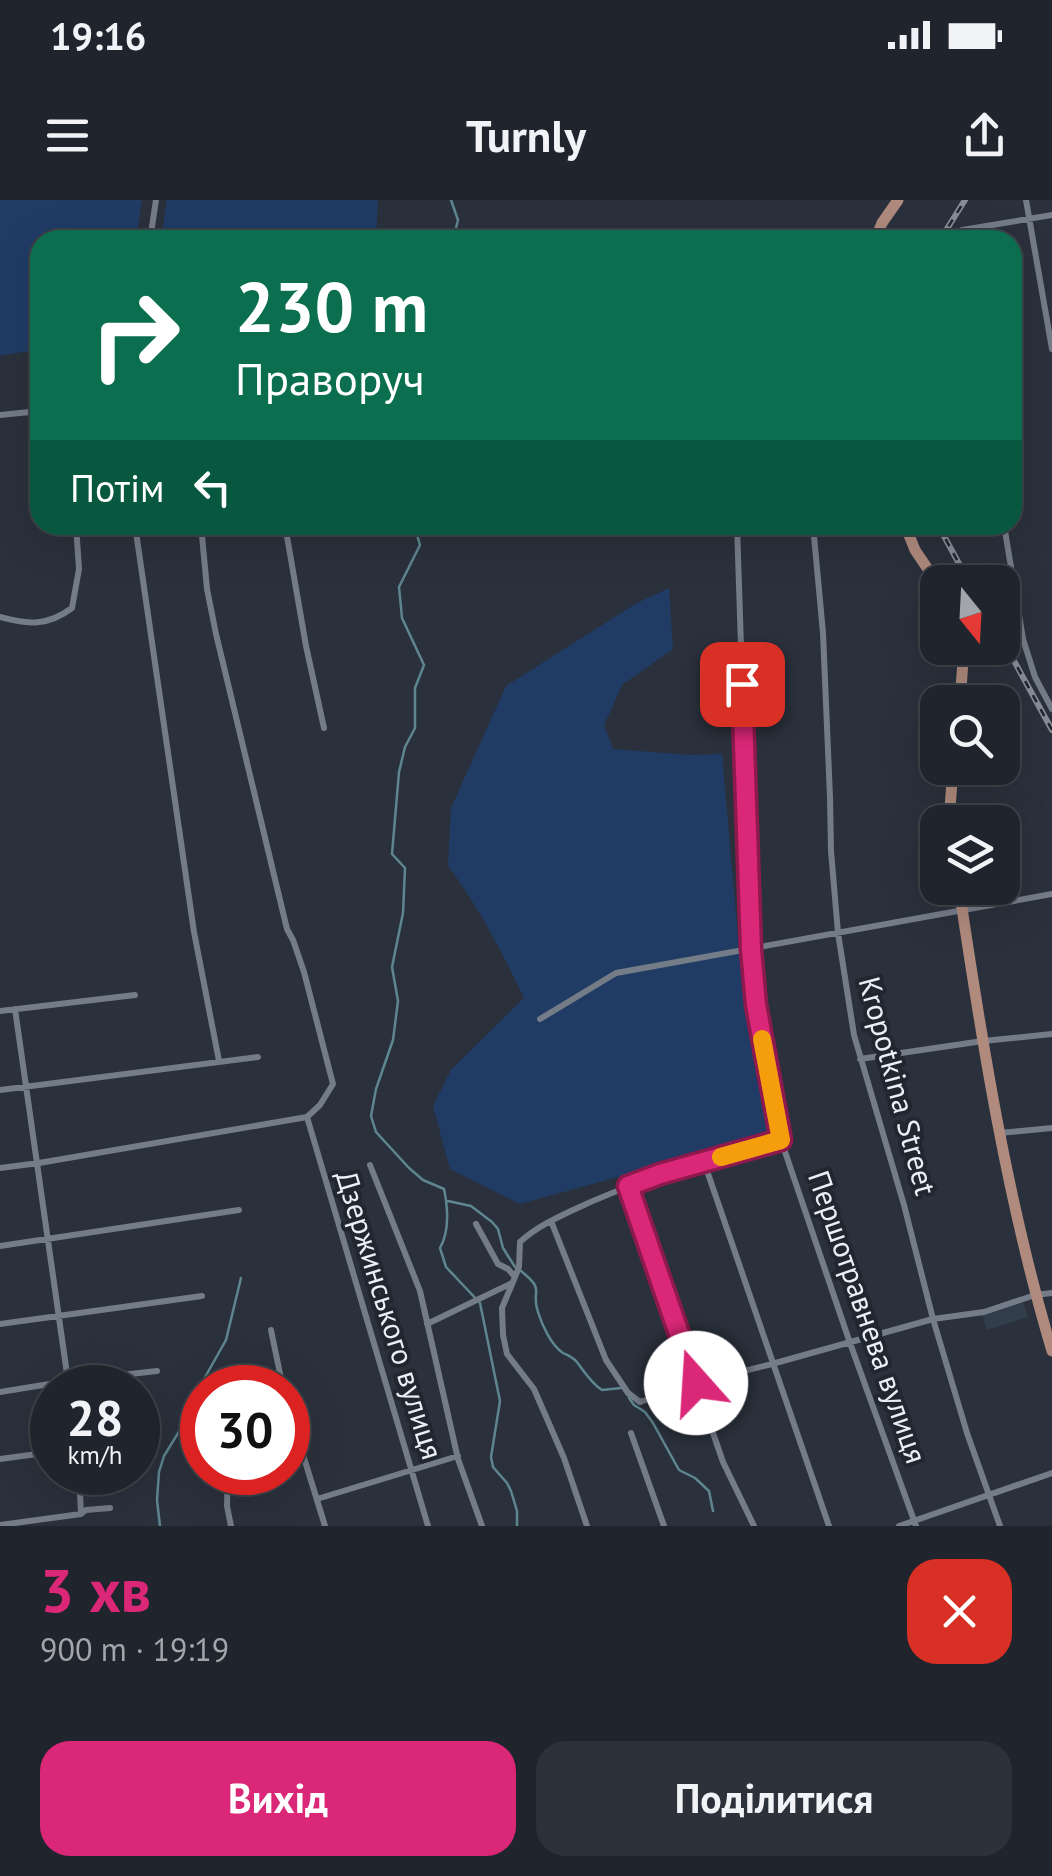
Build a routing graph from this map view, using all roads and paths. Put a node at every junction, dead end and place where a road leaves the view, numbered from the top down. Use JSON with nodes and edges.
{"nodes":[{"id":1,"x":156,"y":200,"type":"edge"},
{"id":2,"x":898,"y":200,"type":"edge"},
{"id":3,"x":1026,"y":200,"type":"edge"},
{"id":4,"x":1052,"y":215,"type":"edge"},
{"id":5,"x":1029,"y":218,"type":"junction"},
{"id":6,"x":152,"y":230,"type":"edge"},
{"id":7,"x":879,"y":230,"type":"edge"},
{"id":8,"x":962,"y":230,"type":"edge"},
{"id":9,"x":1052,"y":349,"type":"edge"},
{"id":10,"x":30,"y":412,"type":"edge"},
{"id":11,"x":0,"y":414,"type":"edge"},
{"id":12,"x":77,"y":535,"type":"edge"},
{"id":13,"x":137,"y":535,"type":"edge"},
{"id":14,"x":202,"y":535,"type":"edge"},
{"id":15,"x":287,"y":535,"type":"edge"},
{"id":16,"x":737,"y":535,"type":"edge"},
{"id":17,"x":814,"y":535,"type":"edge"},
{"id":18,"x":909,"y":535,"type":"edge"},
{"id":19,"x":1006,"y":535,"type":"edge"},
{"id":20,"x":925,"y":565,"type":"edge"},
{"id":21,"x":0,"y":617,"type":"edge"},
{"id":22,"x":1052,"y":709,"type":"edge"},
{"id":23,"x":324,"y":728,"type":"dead end"},
{"id":24,"x":1052,"y":894,"type":"edge"},
{"id":25,"x":961,"y":905,"type":"edge"},
{"id":26,"x":962,"y":910,"type":"junction"},
{"id":27,"x":838,"y":933,"type":"junction"},
{"id":28,"x":751,"y":949,"type":"junction"},
{"id":29,"x":135,"y":995,"type":"dead end"},
{"id":30,"x":15,"y":1009,"type":"junction"},
{"id":31,"x":0,"y":1011,"type":"edge"},
{"id":32,"x":540,"y":1019,"type":"dead end"},
{"id":33,"x":1052,"y":1034,"type":"edge"},
{"id":34,"x":984,"y":1041,"type":"junction"},
{"id":35,"x":258,"y":1057,"type":"dead end"},
{"id":36,"x":860,"y":1059,"type":"junction"},
{"id":37,"x":219,"y":1060,"type":"junction"},
{"id":38,"x":26,"y":1088,"type":"junction"},
{"id":39,"x":0,"y":1090,"type":"edge"},
{"id":40,"x":307,"y":1117,"type":"junction"},
{"id":41,"x":1052,"y":1128,"type":"edge"},
{"id":42,"x":1000,"y":1133,"type":"junction"},
{"id":43,"x":781,"y":1140,"type":"junction"},
{"id":44,"x":704,"y":1162,"type":"junction"},
{"id":45,"x":39,"y":1163,"type":"junction"},
{"id":46,"x":370,"y":1165,"type":"dead end"},
{"id":47,"x":0,"y":1168,"type":"edge"},
{"id":48,"x":628,"y":1186,"type":"junction"},
{"id":49,"x":240,"y":1210,"type":"dead end"},
{"id":50,"x":551,"y":1222,"type":"junction"},
{"id":51,"x":476,"y":1224,"type":"dead end"},
{"id":52,"x":49,"y":1240,"type":"junction"},
{"id":53,"x":0,"y":1246,"type":"edge"},
{"id":54,"x":516,"y":1274,"type":"junction"},
{"id":55,"x":1052,"y":1293,"type":"edge"},
{"id":56,"x":202,"y":1296,"type":"dead end"},
{"id":57,"x":1036,"y":1296,"type":"junction"},
{"id":58,"x":60,"y":1316,"type":"junction"},
{"id":59,"x":932,"y":1319,"type":"junction"},
{"id":60,"x":0,"y":1324,"type":"edge"},
{"id":61,"x":427,"y":1324,"type":"junction"},
{"id":62,"x":270,"y":1330,"type":"dead end"},
{"id":63,"x":850,"y":1342,"type":"junction"},
{"id":64,"x":1052,"y":1351,"type":"edge"},
{"id":65,"x":772,"y":1364,"type":"junction"},
{"id":66,"x":66,"y":1365,"type":"edge"},
{"id":67,"x":278,"y":1365,"type":"edge"},
{"id":68,"x":696,"y":1383,"type":"junction"},
{"id":69,"x":30,"y":1388,"type":"edge"},
{"id":70,"x":0,"y":1392,"type":"edge"},
{"id":71,"x":630,"y":1433,"type":"dead end"},
{"id":72,"x":30,"y":1455,"type":"edge"},
{"id":73,"x":458,"y":1456,"type":"junction"},
{"id":74,"x":0,"y":1459,"type":"edge"},
{"id":75,"x":412,"y":1470,"type":"junction"},
{"id":76,"x":1052,"y":1474,"type":"edge"},
{"id":77,"x":310,"y":1477,"type":"edge"},
{"id":78,"x":990,"y":1494,"type":"junction"},
{"id":79,"x":81,"y":1495,"type":"edge"},
{"id":80,"x":227,"y":1495,"type":"edge"},
{"id":81,"x":317,"y":1499,"type":"junction"},
{"id":82,"x":110,"y":1508,"type":"dead end"},
{"id":83,"x":82,"y":1514,"type":"junction"},
{"id":84,"x":915,"y":1524,"type":"edge"},
{"id":85,"x":0,"y":1525,"type":"edge"},
{"id":86,"x":231,"y":1526,"type":"edge"},
{"id":87,"x":325,"y":1526,"type":"edge"},
{"id":88,"x":428,"y":1526,"type":"edge"},
{"id":89,"x":482,"y":1526,"type":"edge"},
{"id":90,"x":588,"y":1526,"type":"edge"},
{"id":91,"x":664,"y":1526,"type":"edge"},
{"id":92,"x":754,"y":1526,"type":"edge"},
{"id":93,"x":829,"y":1526,"type":"edge"},
{"id":94,"x":899,"y":1526,"type":"edge"},
{"id":95,"x":1000,"y":1526,"type":"edge"}],
"edges":[{"from":1,"to":6,"type":"street"},
{"from":2,"to":7,"type":"main road"},
{"from":3,"to":5,"type":"street"},
{"from":4,"to":5,"type":"street"},
{"from":5,"to":8,"type":"street"},
{"from":5,"to":9,"type":"street"},
{"from":10,"to":11,"type":"street"},
{"from":12,"to":21,"type":"street"},
{"from":13,"to":37,"type":"street"},
{"from":14,"to":40,"type":"street"},
{"from":15,"to":23,"type":"street"},
{"from":16,"to":28,"type":"street","name":"Першотравнева вулиця"},
{"from":17,"to":27,"type":"street","name":"Kropotkina Street"},
{"from":18,"to":20,"type":"main road"},
{"from":19,"to":22,"type":"street"},
{"from":24,"to":26,"type":"street"},
{"from":25,"to":26,"type":"main road"},
{"from":26,"to":27,"type":"street"},
{"from":26,"to":34,"type":"main road"},
{"from":27,"to":28,"type":"street"},
{"from":27,"to":36,"type":"street","name":"Kropotkina Street"},
{"from":28,"to":32,"type":"street"},
{"from":28,"to":43,"type":"street","name":"Першотравнева вулиця"},
{"from":29,"to":30,"type":"street"},
{"from":30,"to":31,"type":"street"},
{"from":30,"to":38,"type":"street"},
{"from":33,"to":34,"type":"street"},
{"from":34,"to":36,"type":"street"},
{"from":34,"to":42,"type":"main road"},
{"from":35,"to":37,"type":"street"},
{"from":36,"to":59,"type":"street","name":"Kropotkina Street"},
{"from":37,"to":38,"type":"street"},
{"from":38,"to":39,"type":"street"},
{"from":38,"to":45,"type":"street"},
{"from":40,"to":45,"type":"street"},
{"from":40,"to":75,"type":"street","name":"Дзержинського вулиця"},
{"from":41,"to":42,"type":"street"},
{"from":42,"to":57,"type":"main road"},
{"from":43,"to":44,"type":"street"},
{"from":43,"to":63,"type":"street","name":"Першотравнева вулиця"},
{"from":44,"to":48,"type":"street"},
{"from":44,"to":65,"type":"street"},
{"from":45,"to":47,"type":"street"},
{"from":45,"to":52,"type":"street"},
{"from":46,"to":61,"type":"street"},
{"from":48,"to":50,"type":"street"},
{"from":48,"to":68,"type":"street"},
{"from":49,"to":52,"type":"street"},
{"from":50,"to":54,"type":"street"},
{"from":50,"to":68,"type":"street"},
{"from":51,"to":54,"type":"street"},
{"from":52,"to":53,"type":"street"},
{"from":52,"to":58,"type":"street"},
{"from":54,"to":61,"type":"street"},
{"from":54,"to":90,"type":"street"},
{"from":55,"to":57,"type":"street"},
{"from":56,"to":58,"type":"street"},
{"from":57,"to":59,"type":"street"},
{"from":57,"to":64,"type":"main road"},
{"from":58,"to":60,"type":"street"},
{"from":58,"to":66,"type":"street"},
{"from":59,"to":63,"type":"street"},
{"from":59,"to":78,"type":"street","name":"Kropotkina Street"},
{"from":61,"to":73,"type":"street"},
{"from":62,"to":67,"type":"street"},
{"from":63,"to":65,"type":"street"},
{"from":63,"to":84,"type":"street","name":"Першотравнева вулиця"},
{"from":65,"to":68,"type":"street"},
{"from":65,"to":93,"type":"street"},
{"from":68,"to":92,"type":"street"},
{"from":69,"to":70,"type":"street"},
{"from":71,"to":91,"type":"street"},
{"from":72,"to":74,"type":"street"},
{"from":73,"to":75,"type":"street"},
{"from":73,"to":89,"type":"street"},
{"from":75,"to":81,"type":"street"},
{"from":75,"to":88,"type":"street","name":"Дзержинського вулиця"},
{"from":76,"to":78,"type":"street"},
{"from":77,"to":81,"type":"street"},
{"from":78,"to":84,"type":"street"},
{"from":78,"to":95,"type":"street","name":"Kropotkina Street"},
{"from":79,"to":83,"type":"street"},
{"from":80,"to":86,"type":"street"},
{"from":81,"to":87,"type":"street"},
{"from":82,"to":83,"type":"street"},
{"from":83,"to":85,"type":"street"},
{"from":84,"to":94,"type":"street"}]}
